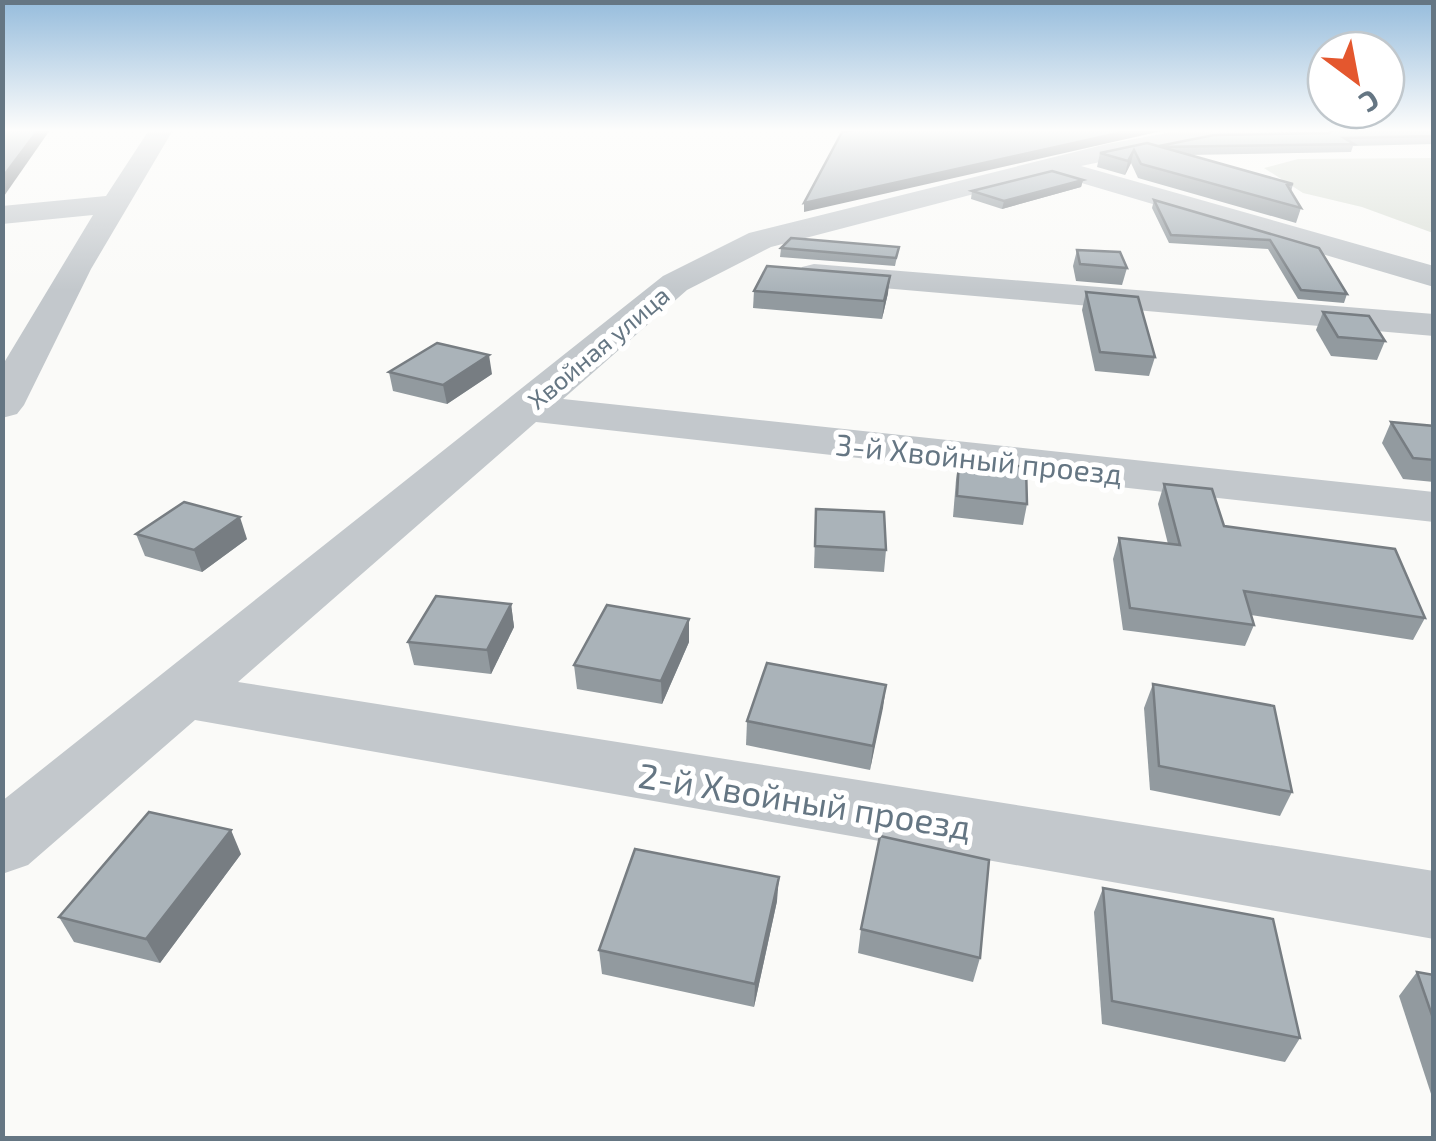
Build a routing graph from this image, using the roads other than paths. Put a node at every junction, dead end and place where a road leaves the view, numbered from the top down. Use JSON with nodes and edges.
{"nodes":[{"id":1,"x":126,"y":183,"type":"edge"},
{"id":2,"x":989,"y":183,"type":"edge"},
{"id":3,"x":1110,"y":183,"type":"edge"},
{"id":4,"x":112,"y":204,"type":"junction"},
{"id":5,"x":2,"y":214,"type":"edge"},
{"id":6,"x":710,"y":266,"type":"junction"},
{"id":7,"x":1434,"y":277,"type":"edge"},
{"id":8,"x":1434,"y":324,"type":"edge"},
{"id":9,"x":2,"y":406,"type":"edge"},
{"id":10,"x":524,"y":408,"type":"junction"},
{"id":11,"x":1434,"y":507,"type":"edge"},
{"id":12,"x":177,"y":696,"type":"junction"},
{"id":13,"x":2,"y":844,"type":"edge"},
{"id":14,"x":1434,"y":905,"type":"edge"}],
"edges":[{"from":1,"to":4,"type":"street"},
{"from":2,"to":6,"type":"street","name":"Хвойная улица"},
{"from":3,"to":7,"type":"street"},
{"from":4,"to":5,"type":"street"},
{"from":4,"to":9,"type":"street"},
{"from":6,"to":8,"type":"street"},
{"from":6,"to":10,"type":"street","name":"Хвойная улица"},
{"from":10,"to":11,"type":"street","name":"3-й Хвойный проезд"},
{"from":10,"to":12,"type":"street","name":"Хвойная улица"},
{"from":12,"to":13,"type":"street","name":"Хвойная улица"},
{"from":12,"to":14,"type":"street","name":"2-й Хвойный проезд"}]}
